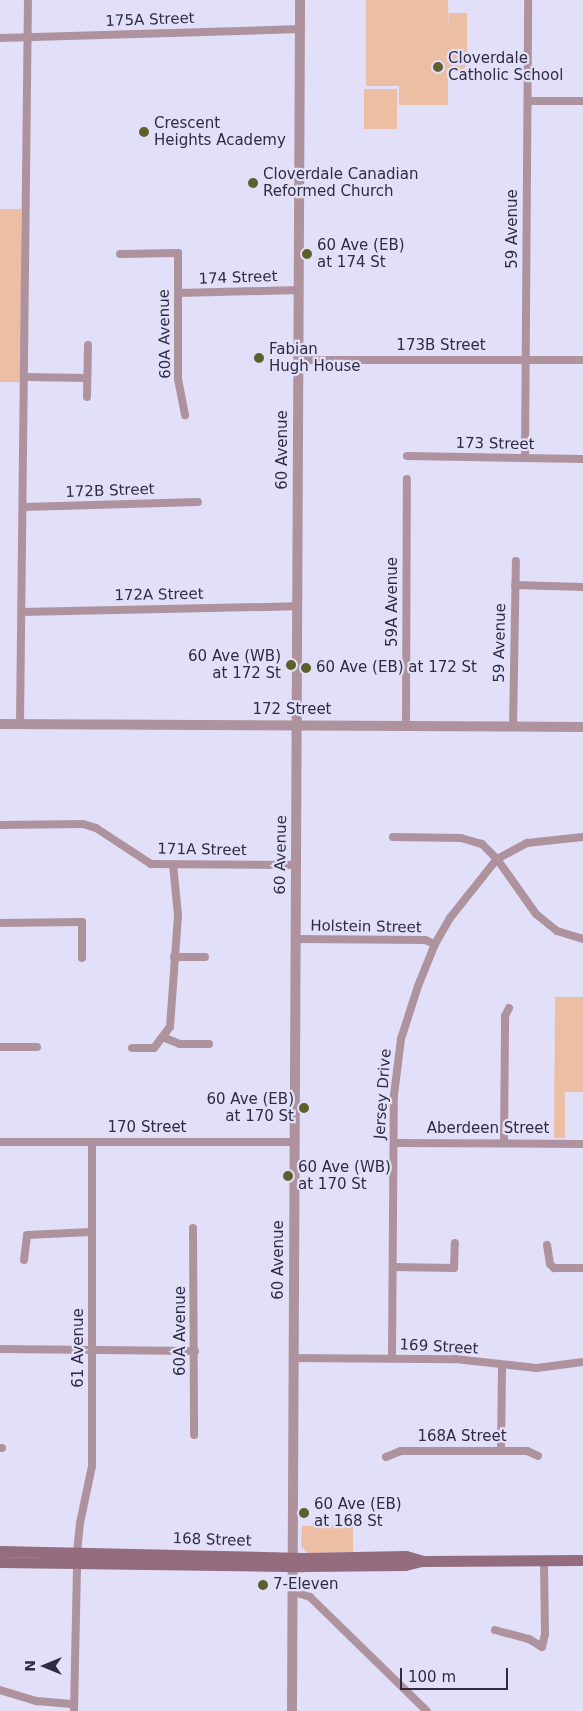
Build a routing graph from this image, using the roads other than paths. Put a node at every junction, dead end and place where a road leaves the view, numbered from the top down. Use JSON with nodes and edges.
{"nodes":[{"id":1,"x":28,"y":0,"type":"edge"},
{"id":2,"x":300,"y":0,"type":"edge"},
{"id":3,"x":528,"y":0,"type":"edge"},
{"id":4,"x":300,"y":29,"type":"junction"},
{"id":5,"x":0,"y":38,"type":"edge"},
{"id":6,"x":27,"y":38,"type":"junction"},
{"id":7,"x":528,"y":101,"type":"junction"},
{"id":8,"x":583,"y":101,"type":"edge"},
{"id":9,"x":120,"y":254,"type":"dead end"},
{"id":10,"x":299,"y":290,"type":"junction"},
{"id":11,"x":178,"y":293,"type":"junction"},
{"id":12,"x":88,"y":345,"type":"dead end"},
{"id":13,"x":298,"y":360,"type":"junction"},
{"id":14,"x":526,"y":360,"type":"junction"},
{"id":15,"x":583,"y":360,"type":"edge"},
{"id":16,"x":24,"y":377,"type":"junction"},
{"id":17,"x":87,"y":378,"type":"junction"},
{"id":18,"x":87,"y":397,"type":"dead end"},
{"id":19,"x":185,"y":415,"type":"dead end"},
{"id":20,"x":407,"y":456,"type":"dead end"},
{"id":21,"x":526,"y":458,"type":"junction"},
{"id":22,"x":583,"y":459,"type":"edge"},
{"id":23,"x":407,"y":479,"type":"dead end"},
{"id":24,"x":198,"y":502,"type":"dead end"},
{"id":25,"x":23,"y":507,"type":"junction"},
{"id":26,"x":516,"y":560,"type":"dead end"},
{"id":27,"x":515,"y":585,"type":"junction"},
{"id":28,"x":583,"y":587,"type":"edge"},
{"id":29,"x":297,"y":606,"type":"junction"},
{"id":30,"x":22,"y":612,"type":"junction"},
{"id":31,"x":0,"y":724,"type":"edge"},
{"id":32,"x":20,"y":724,"type":"junction"},
{"id":33,"x":298,"y":725,"type":"junction"},
{"id":34,"x":406,"y":726,"type":"junction"},
{"id":35,"x":513,"y":727,"type":"junction"},
{"id":36,"x":583,"y":727,"type":"edge"},
{"id":37,"x":0,"y":825,"type":"edge"},
{"id":38,"x":583,"y":837,"type":"edge"},
{"id":39,"x":393,"y":838,"type":"dead end"},
{"id":40,"x":497,"y":859,"type":"junction"},
{"id":41,"x":173,"y":864,"type":"junction"},
{"id":42,"x":296,"y":865,"type":"junction"},
{"id":43,"x":0,"y":923,"type":"edge"},
{"id":44,"x":583,"y":939,"type":"edge"},
{"id":45,"x":295,"y":940,"type":"junction"},
{"id":46,"x":435,"y":944,"type":"junction"},
{"id":47,"x":174,"y":957,"type":"junction"},
{"id":48,"x":205,"y":957,"type":"dead end"},
{"id":49,"x":82,"y":958,"type":"dead end"},
{"id":50,"x":509,"y":1008,"type":"dead end"},
{"id":51,"x":164,"y":1038,"type":"junction"},
{"id":52,"x":209,"y":1044,"type":"dead end"},
{"id":53,"x":0,"y":1046,"type":"edge"},
{"id":54,"x":37,"y":1047,"type":"dead end"},
{"id":55,"x":132,"y":1048,"type":"dead end"},
{"id":56,"x":0,"y":1142,"type":"edge"},
{"id":57,"x":92,"y":1142,"type":"junction"},
{"id":58,"x":294,"y":1142,"type":"junction"},
{"id":59,"x":394,"y":1143,"type":"junction"},
{"id":60,"x":504,"y":1143,"type":"junction"},
{"id":61,"x":583,"y":1144,"type":"edge"},
{"id":62,"x":193,"y":1228,"type":"dead end"},
{"id":63,"x":91,"y":1232,"type":"junction"},
{"id":64,"x":455,"y":1243,"type":"dead end"},
{"id":65,"x":547,"y":1245,"type":"dead end"},
{"id":66,"x":24,"y":1260,"type":"dead end"},
{"id":67,"x":393,"y":1267,"type":"junction"},
{"id":68,"x":583,"y":1268,"type":"edge"},
{"id":69,"x":0,"y":1349,"type":"edge"},
{"id":70,"x":93,"y":1350,"type":"junction"},
{"id":71,"x":195,"y":1351,"type":"junction"},
{"id":72,"x":293,"y":1358,"type":"junction"},
{"id":73,"x":392,"y":1358,"type":"junction"},
{"id":74,"x":583,"y":1362,"type":"edge"},
{"id":75,"x":502,"y":1366,"type":"junction"},
{"id":76,"x":194,"y":1435,"type":"dead end"},
{"id":77,"x":501,"y":1450,"type":"junction"},
{"id":78,"x":538,"y":1456,"type":"dead end"},
{"id":79,"x":386,"y":1457,"type":"dead end"},
{"id":80,"x":0,"y":1552,"type":"edge"},
{"id":81,"x":77,"y":1558,"type":"junction"},
{"id":82,"x":544,"y":1560,"type":"junction"},
{"id":83,"x":583,"y":1560,"type":"edge"},
{"id":84,"x":293,"y":1561,"type":"junction"},
{"id":85,"x":0,"y":1562,"type":"edge"},
{"id":86,"x":294,"y":1592,"type":"junction"},
{"id":87,"x":495,"y":1630,"type":"dead end"},
{"id":88,"x":0,"y":1690,"type":"edge"},
{"id":89,"x":74,"y":1708,"type":"edge"},
{"id":90,"x":292,"y":1711,"type":"edge"},
{"id":91,"x":428,"y":1711,"type":"edge"}],
"edges":[{"from":1,"to":6,"type":"street"},
{"from":2,"to":4,"type":"street","name":"60 Avenue"},
{"from":3,"to":7,"type":"street","name":"59 Avenue"},
{"from":4,"to":6,"type":"street","name":"175A Street"},
{"from":4,"to":10,"type":"street","name":"60 Avenue"},
{"from":5,"to":6,"type":"street","name":"175A Street"},
{"from":6,"to":16,"type":"street"},
{"from":7,"to":8,"type":"street"},
{"from":7,"to":14,"type":"street","name":"59 Avenue"},
{"from":9,"to":11,"type":"street","name":"60A Avenue"},
{"from":10,"to":11,"type":"street","name":"174 Street"},
{"from":10,"to":13,"type":"street","name":"60 Avenue"},
{"from":11,"to":19,"type":"street","name":"60A Avenue"},
{"from":12,"to":17,"type":"street"},
{"from":13,"to":14,"type":"street","name":"173B Street"},
{"from":13,"to":29,"type":"street","name":"60 Avenue"},
{"from":14,"to":15,"type":"street","name":"173B Street"},
{"from":14,"to":21,"type":"street","name":"59 Avenue"},
{"from":16,"to":17,"type":"street"},
{"from":16,"to":25,"type":"street"},
{"from":17,"to":18,"type":"street"},
{"from":20,"to":21,"type":"street","name":"173 Street"},
{"from":21,"to":22,"type":"street","name":"173 Street"},
{"from":23,"to":34,"type":"street","name":"59A Avenue"},
{"from":24,"to":25,"type":"street","name":"172B Street"},
{"from":25,"to":30,"type":"street"},
{"from":26,"to":27,"type":"street","name":"59 Avenue"},
{"from":27,"to":28,"type":"street"},
{"from":27,"to":35,"type":"street","name":"59 Avenue"},
{"from":29,"to":30,"type":"street","name":"172A Street"},
{"from":29,"to":33,"type":"street","name":"60 Avenue"},
{"from":30,"to":32,"type":"street"},
{"from":31,"to":32,"type":"street","name":"172 Street"},
{"from":32,"to":33,"type":"street","name":"172 Street"},
{"from":33,"to":34,"type":"street","name":"172 Street"},
{"from":33,"to":42,"type":"street","name":"60 Avenue"},
{"from":34,"to":35,"type":"street","name":"172 Street"},
{"from":35,"to":36,"type":"street","name":"172 Street"},
{"from":37,"to":41,"type":"street","name":"171A Street"},
{"from":38,"to":40,"type":"street","name":"Jersey Drive"},
{"from":39,"to":40,"type":"street"},
{"from":40,"to":44,"type":"street"},
{"from":40,"to":46,"type":"street","name":"Jersey Drive"},
{"from":41,"to":42,"type":"street","name":"171A Street"},
{"from":41,"to":47,"type":"street"},
{"from":42,"to":45,"type":"street","name":"60 Avenue"},
{"from":43,"to":49,"type":"street"},
{"from":45,"to":46,"type":"street","name":"Holstein Street"},
{"from":45,"to":58,"type":"street","name":"60 Avenue"},
{"from":46,"to":59,"type":"street","name":"Jersey Drive"},
{"from":47,"to":48,"type":"street"},
{"from":47,"to":51,"type":"street"},
{"from":50,"to":60,"type":"street"},
{"from":51,"to":52,"type":"street"},
{"from":51,"to":55,"type":"street"},
{"from":53,"to":54,"type":"street"},
{"from":56,"to":57,"type":"street","name":"170 Street"},
{"from":57,"to":58,"type":"street","name":"170 Street"},
{"from":57,"to":63,"type":"street","name":"61 Avenue"},
{"from":58,"to":72,"type":"street","name":"60 Avenue"},
{"from":59,"to":60,"type":"street","name":"Aberdeen Street"},
{"from":59,"to":67,"type":"street","name":"Jersey Drive"},
{"from":60,"to":61,"type":"street","name":"Aberdeen Street"},
{"from":62,"to":71,"type":"street","name":"60A Avenue"},
{"from":63,"to":66,"type":"street"},
{"from":63,"to":70,"type":"street","name":"61 Avenue"},
{"from":64,"to":67,"type":"street"},
{"from":65,"to":68,"type":"street"},
{"from":67,"to":73,"type":"street","name":"Jersey Drive"},
{"from":69,"to":70,"type":"street"},
{"from":70,"to":71,"type":"street"},
{"from":70,"to":81,"type":"street","name":"61 Avenue"},
{"from":71,"to":76,"type":"street","name":"60A Avenue"},
{"from":72,"to":73,"type":"street","name":"169 Street"},
{"from":72,"to":84,"type":"street","name":"60 Avenue"},
{"from":73,"to":75,"type":"street","name":"169 Street"},
{"from":74,"to":75,"type":"street","name":"169 Street"},
{"from":75,"to":77,"type":"street"},
{"from":77,"to":78,"type":"street","name":"168A Street"},
{"from":77,"to":79,"type":"street","name":"168A Street"},
{"from":80,"to":81,"type":"main road","name":"168 Street"},
{"from":81,"to":84,"type":"main road","name":"168 Street"},
{"from":81,"to":84,"type":"main road","name":"168 Street"},
{"from":81,"to":85,"type":"main road"},
{"from":81,"to":89,"type":"street","name":"61 Avenue"},
{"from":82,"to":83,"type":"main road","name":"168 Street"},
{"from":82,"to":84,"type":"main road","name":"168 Street"},
{"from":82,"to":87,"type":"street"},
{"from":84,"to":86,"type":"street","name":"60 Avenue"},
{"from":86,"to":90,"type":"street","name":"60 Avenue"},
{"from":86,"to":91,"type":"street"},
{"from":88,"to":89,"type":"street"}]}
